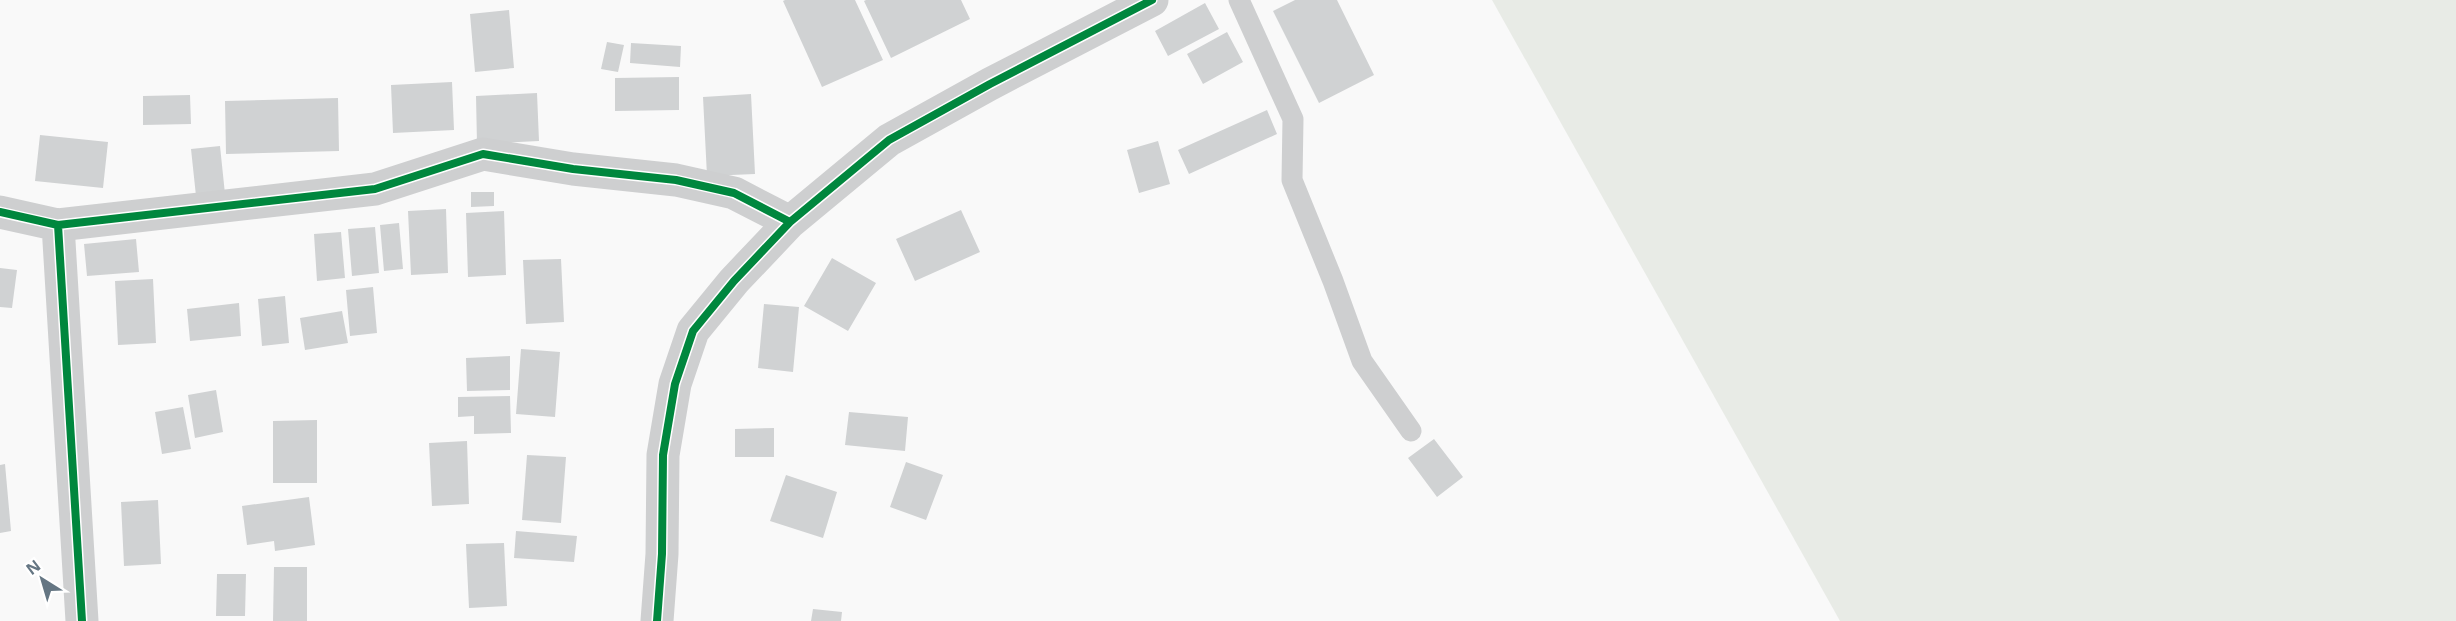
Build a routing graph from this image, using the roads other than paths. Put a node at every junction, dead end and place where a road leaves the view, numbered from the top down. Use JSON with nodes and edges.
{"nodes":[{"id":1,"x":1152,"y":0,"type":"edge"},
{"id":2,"x":1239,"y":0,"type":"edge"},
{"id":3,"x":0,"y":212,"type":"edge"},
{"id":4,"x":790,"y":222,"type":"junction"},
{"id":5,"x":58,"y":225,"type":"junction"},
{"id":6,"x":1411,"y":431,"type":"dead end"},
{"id":7,"x":82,"y":621,"type":"edge"},
{"id":8,"x":657,"y":621,"type":"edge"}],
"edges":[{"from":1,"to":4,"type":"street"},
{"from":2,"to":6,"type":"lane"},
{"from":3,"to":5,"type":"street"},
{"from":4,"to":5,"type":"street"},
{"from":4,"to":8,"type":"street"},
{"from":5,"to":7,"type":"street"}]}
